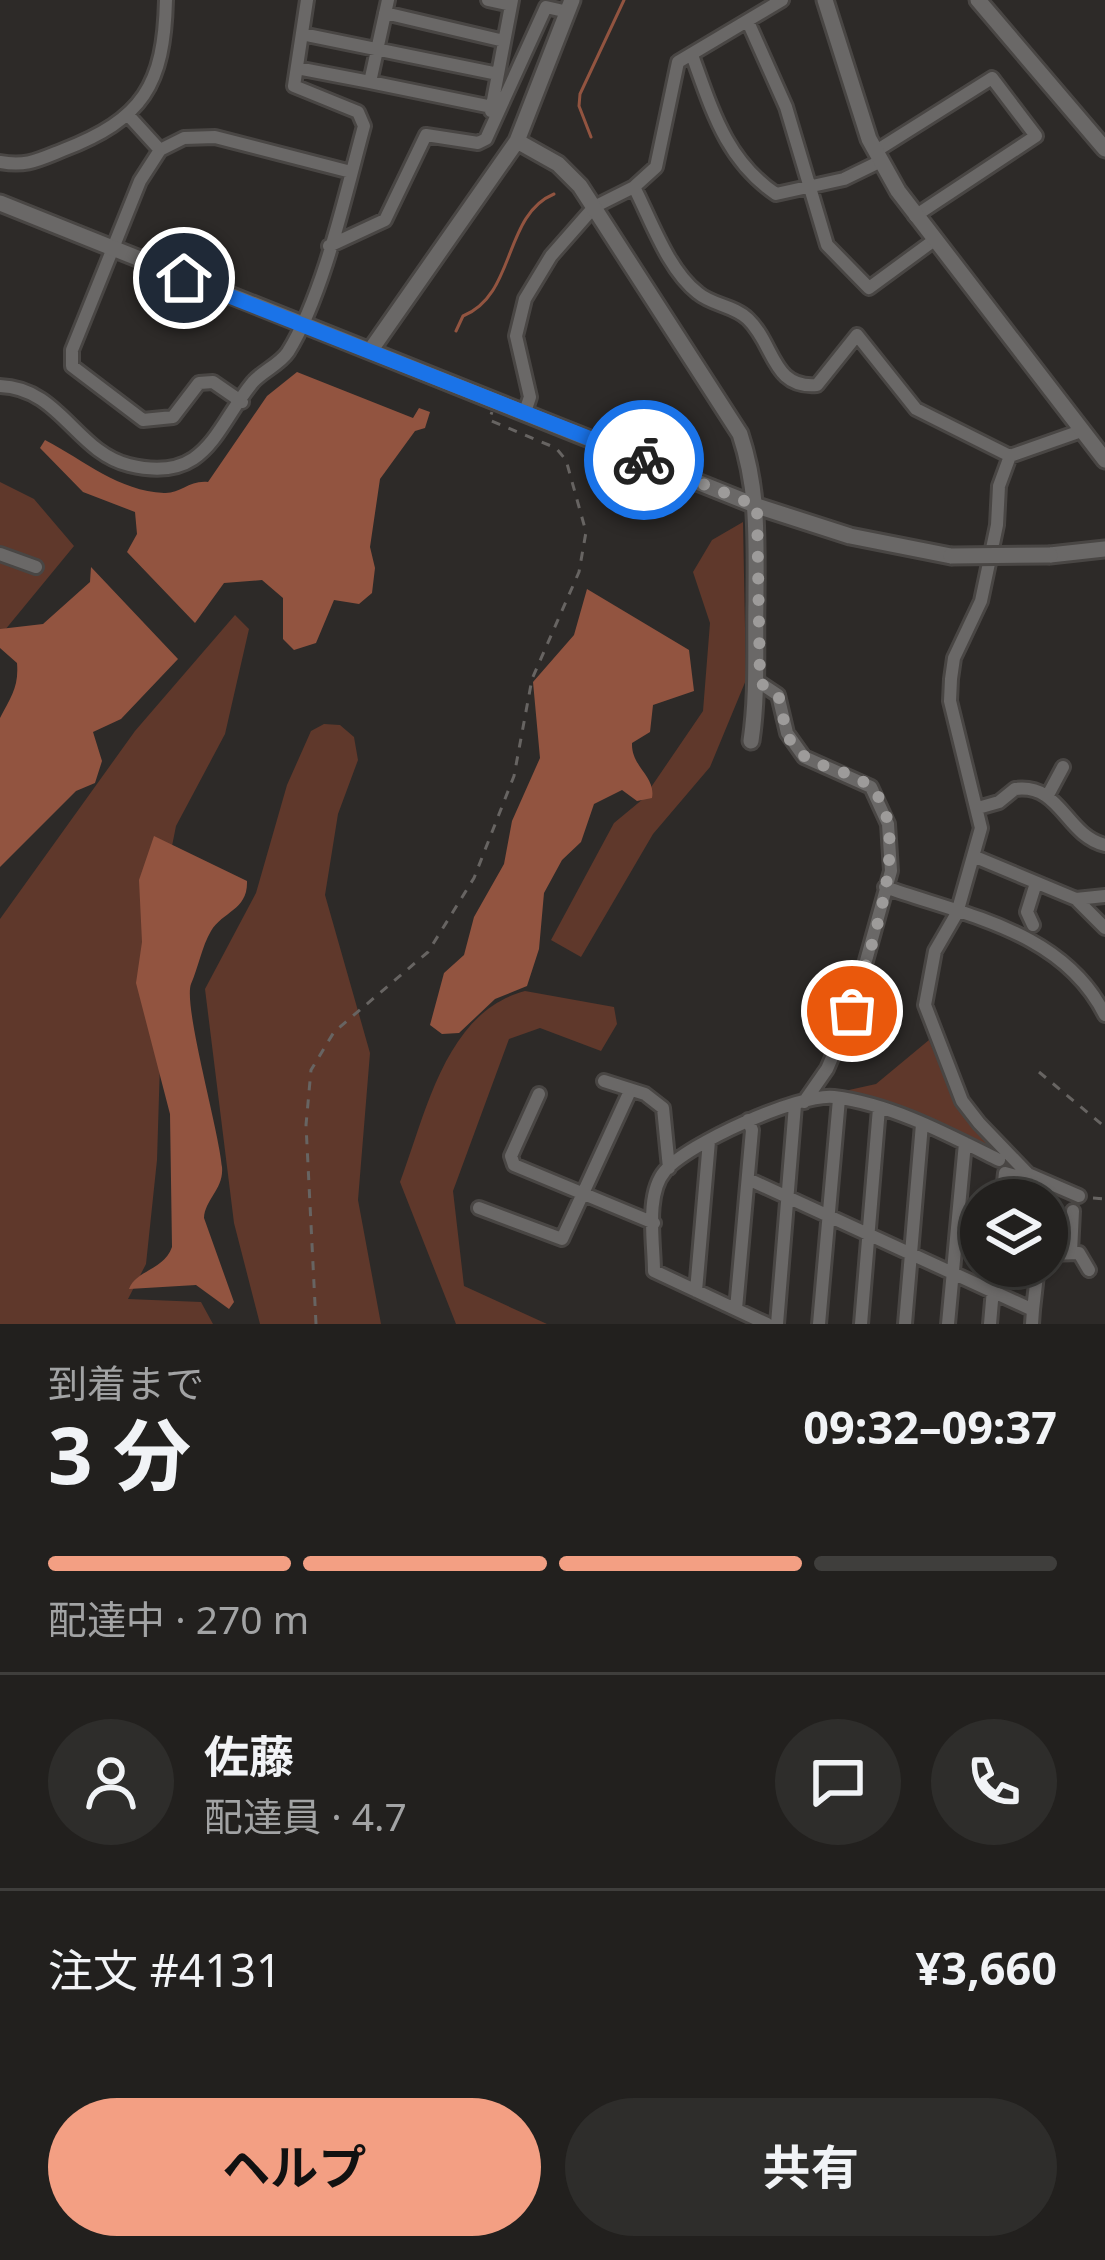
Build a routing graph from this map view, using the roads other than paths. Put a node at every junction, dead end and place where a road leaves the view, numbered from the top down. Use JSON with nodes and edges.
{"nodes":[{"id":1,"x":166,"y":0,"type":"edge"},
{"id":2,"x":307,"y":0,"type":"edge"},
{"id":3,"x":488,"y":0,"type":"edge"},
{"id":4,"x":782,"y":0,"type":"edge"},
{"id":5,"x":825,"y":0,"type":"edge"},
{"id":6,"x":978,"y":0,"type":"edge"},
{"id":7,"x":511,"y":3,"type":"edge"},
{"id":8,"x":386,"y":6,"type":"edge"},
{"id":9,"x":570,"y":6,"type":"edge"},
{"id":10,"x":749,"y":24,"type":"junction"},
{"id":11,"x":302,"y":34,"type":"junction"},
{"id":12,"x":504,"y":41,"type":"junction"},
{"id":13,"x":377,"y":48,"type":"junction"},
{"id":14,"x":692,"y":55,"type":"junction"},
{"id":15,"x":296,"y":68,"type":"junction"},
{"id":16,"x":498,"y":74,"type":"junction"},
{"id":17,"x":370,"y":82,"type":"junction"},
{"id":18,"x":492,"y":106,"type":"junction"},
{"id":19,"x":129,"y":116,"type":"junction"},
{"id":20,"x":486,"y":139,"type":"junction"},
{"id":21,"x":518,"y":141,"type":"junction"},
{"id":22,"x":1105,"y":149,"type":"edge"},
{"id":23,"x":160,"y":150,"type":"junction"},
{"id":24,"x":878,"y":156,"type":"junction"},
{"id":25,"x":0,"y":162,"type":"edge"},
{"id":26,"x":351,"y":172,"type":"junction"},
{"id":27,"x":634,"y":187,"type":"junction"},
{"id":28,"x":811,"y":188,"type":"junction"},
{"id":29,"x":0,"y":203,"type":"edge"},
{"id":30,"x":594,"y":207,"type":"junction"},
{"id":31,"x":915,"y":216,"type":"junction"},
{"id":32,"x":933,"y":242,"type":"junction"},
{"id":33,"x":329,"y":246,"type":"junction"},
{"id":34,"x":112,"y":248,"type":"junction"},
{"id":35,"x":299,"y":324,"type":"junction"},
{"id":36,"x":370,"y":350,"type":"junction"},
{"id":37,"x":0,"y":386,"type":"edge"},
{"id":38,"x":242,"y":402,"type":"junction"},
{"id":39,"x":526,"y":412,"type":"junction"},
{"id":40,"x":1081,"y":431,"type":"junction"},
{"id":41,"x":1010,"y":456,"type":"junction"},
{"id":42,"x":1105,"y":460,"type":"edge"},
{"id":43,"x":757,"y":506,"type":"junction"},
{"id":44,"x":1105,"y":549,"type":"edge"},
{"id":45,"x":0,"y":554,"type":"edge"},
{"id":46,"x":37,"y":568,"type":"dead end"},
{"id":47,"x":760,"y":683,"type":"junction"},
{"id":48,"x":751,"y":741,"type":"dead end"},
{"id":49,"x":1064,"y":767,"type":"dead end"},
{"id":50,"x":1048,"y":795,"type":"junction"},
{"id":51,"x":978,"y":808,"type":"junction"},
{"id":52,"x":1105,"y":845,"type":"edge"},
{"id":53,"x":973,"y":856,"type":"junction"},
{"id":54,"x":1036,"y":883,"type":"junction"},
{"id":55,"x":885,"y":887,"type":"junction"},
{"id":56,"x":1105,"y":896,"type":"edge"},
{"id":57,"x":1076,"y":898,"type":"junction"},
{"id":58,"x":957,"y":913,"type":"junction"},
{"id":59,"x":1033,"y":925,"type":"dead end"},
{"id":60,"x":1105,"y":928,"type":"edge"},
{"id":61,"x":1105,"y":1015,"type":"edge"},
{"id":62,"x":604,"y":1081,"type":"dead end"},
{"id":63,"x":630,"y":1091,"type":"junction"},
{"id":64,"x":539,"y":1094,"type":"dead end"},
{"id":65,"x":839,"y":1099,"type":"junction"},
{"id":66,"x":799,"y":1104,"type":"junction"},
{"id":67,"x":879,"y":1108,"type":"junction"},
{"id":68,"x":748,"y":1120,"type":"junction"},
{"id":69,"x":922,"y":1124,"type":"junction"},
{"id":70,"x":709,"y":1142,"type":"junction"},
{"id":71,"x":964,"y":1143,"type":"junction"},
{"id":72,"x":998,"y":1160,"type":"dead end"},
{"id":73,"x":669,"y":1168,"type":"junction"},
{"id":74,"x":748,"y":1179,"type":"junction"},
{"id":75,"x":586,"y":1193,"type":"junction"},
{"id":76,"x":1079,"y":1196,"type":"road end"},
{"id":77,"x":788,"y":1197,"type":"junction"},
{"id":78,"x":479,"y":1208,"type":"dead end"},
{"id":79,"x":1073,"y":1211,"type":"dead end"},
{"id":80,"x":828,"y":1216,"type":"junction"},
{"id":81,"x":654,"y":1223,"type":"junction"},
{"id":82,"x":869,"y":1234,"type":"junction"},
{"id":83,"x":1070,"y":1252,"type":"joint"},
{"id":84,"x":911,"y":1254,"type":"junction"},
{"id":85,"x":1089,"y":1270,"type":"dead end"},
{"id":86,"x":953,"y":1273,"type":"junction"},
{"id":87,"x":993,"y":1287,"type":"edge"},
{"id":88,"x":1036,"y":1287,"type":"edge"},
{"id":89,"x":696,"y":1291,"type":"junction"},
{"id":90,"x":993,"y":1291,"type":"junction"},
{"id":91,"x":736,"y":1310,"type":"junction"},
{"id":92,"x":1032,"y":1317,"type":"edge"},
{"id":93,"x":767,"y":1324,"type":"edge"},
{"id":94,"x":777,"y":1324,"type":"edge"},
{"id":95,"x":819,"y":1324,"type":"edge"},
{"id":96,"x":861,"y":1324,"type":"edge"},
{"id":97,"x":905,"y":1324,"type":"edge"},
{"id":98,"x":948,"y":1324,"type":"edge"},
{"id":99,"x":990,"y":1324,"type":"edge"}],
"edges":[{"from":1,"to":19,"type":"street"},
{"from":2,"to":11,"type":"street"},
{"from":3,"to":7,"type":"street"},
{"from":4,"to":10,"type":"street"},
{"from":5,"to":24,"type":"street"},
{"from":6,"to":22,"type":"street"},
{"from":7,"to":12,"type":"street"},
{"from":8,"to":12,"type":"street"},
{"from":8,"to":13,"type":"street"},
{"from":9,"to":20,"type":"street"},
{"from":9,"to":21,"type":"street"},
{"from":10,"to":14,"type":"street"},
{"from":10,"to":28,"type":"street"},
{"from":11,"to":13,"type":"street"},
{"from":11,"to":15,"type":"street"},
{"from":12,"to":16,"type":"street"},
{"from":13,"to":16,"type":"street"},
{"from":13,"to":17,"type":"street"},
{"from":14,"to":27,"type":"street"},
{"from":14,"to":28,"type":"street"},
{"from":15,"to":17,"type":"street"},
{"from":15,"to":26,"type":"street"},
{"from":16,"to":18,"type":"street"},
{"from":17,"to":18,"type":"street"},
{"from":18,"to":20,"type":"street"},
{"from":19,"to":23,"type":"street"},
{"from":19,"to":25,"type":"street"},
{"from":20,"to":33,"type":"street"},
{"from":21,"to":30,"type":"street"},
{"from":21,"to":36,"type":"street"},
{"from":23,"to":26,"type":"street"},
{"from":23,"to":34,"type":"street"},
{"from":24,"to":28,"type":"street"},
{"from":24,"to":31,"type":"street"},
{"from":24,"to":31,"type":"street"},
{"from":26,"to":33,"type":"street"},
{"from":27,"to":30,"type":"street"},
{"from":27,"to":41,"type":"street"},
{"from":28,"to":32,"type":"street"},
{"from":29,"to":34,"type":"street"},
{"from":30,"to":39,"type":"street"},
{"from":30,"to":43,"type":"street"},
{"from":31,"to":32,"type":"street"},
{"from":32,"to":40,"type":"street"},
{"from":33,"to":35,"type":"street"},
{"from":34,"to":35,"type":"street"},
{"from":34,"to":38,"type":"street"},
{"from":35,"to":36,"type":"street"},
{"from":35,"to":38,"type":"street"},
{"from":36,"to":39,"type":"street"},
{"from":37,"to":38,"type":"street"},
{"from":39,"to":43,"type":"street"},
{"from":40,"to":41,"type":"street"},
{"from":40,"to":42,"type":"street"},
{"from":41,"to":51,"type":"street"},
{"from":43,"to":44,"type":"street","bridge":true},
{"from":43,"to":47,"type":"street"},
{"from":45,"to":46,"type":"street"},
{"from":47,"to":48,"type":"street"},
{"from":47,"to":55,"type":"street"},
{"from":49,"to":50,"type":"street"},
{"from":50,"to":51,"type":"street"},
{"from":50,"to":52,"type":"street"},
{"from":51,"to":53,"type":"street"},
{"from":53,"to":54,"type":"street"},
{"from":53,"to":58,"type":"street"},
{"from":54,"to":57,"type":"street"},
{"from":54,"to":59,"type":"street"},
{"from":55,"to":58,"type":"street"},
{"from":55,"to":66,"type":"street"},
{"from":56,"to":57,"type":"street"},
{"from":57,"to":60,"type":"street"},
{"from":58,"to":61,"type":"street"},
{"from":58,"to":76,"type":"street"},
{"from":62,"to":63,"type":"street"},
{"from":63,"to":73,"type":"street"},
{"from":63,"to":75,"type":"street"},
{"from":64,"to":75,"type":"street"},
{"from":65,"to":66,"type":"street"},
{"from":65,"to":67,"type":"street"},
{"from":65,"to":80,"type":"street"},
{"from":66,"to":68,"type":"street"},
{"from":66,"to":77,"type":"street"},
{"from":67,"to":69,"type":"street"},
{"from":67,"to":82,"type":"street"},
{"from":68,"to":70,"type":"street"},
{"from":68,"to":74,"type":"street"},
{"from":69,"to":71,"type":"street"},
{"from":69,"to":84,"type":"street"},
{"from":70,"to":73,"type":"street"},
{"from":70,"to":89,"type":"street"},
{"from":71,"to":72,"type":"street"},
{"from":71,"to":86,"type":"street"},
{"from":73,"to":81,"type":"street"},
{"from":74,"to":77,"type":"street"},
{"from":74,"to":91,"type":"street"},
{"from":75,"to":78,"type":"street"},
{"from":75,"to":81,"type":"street"},
{"from":77,"to":80,"type":"street"},
{"from":77,"to":94,"type":"street"},
{"from":79,"to":83,"type":"street"},
{"from":80,"to":82,"type":"street"},
{"from":80,"to":95,"type":"street"},
{"from":81,"to":89,"type":"street"},
{"from":82,"to":84,"type":"street"},
{"from":82,"to":96,"type":"street"},
{"from":83,"to":85,"type":"street"},
{"from":84,"to":86,"type":"street"},
{"from":84,"to":97,"type":"street"},
{"from":86,"to":90,"type":"street"},
{"from":86,"to":98,"type":"street"},
{"from":87,"to":90,"type":"street"},
{"from":88,"to":92,"type":"street"},
{"from":89,"to":91,"type":"street"},
{"from":90,"to":92,"type":"street"},
{"from":90,"to":99,"type":"street"},
{"from":91,"to":93,"type":"street"}]}
